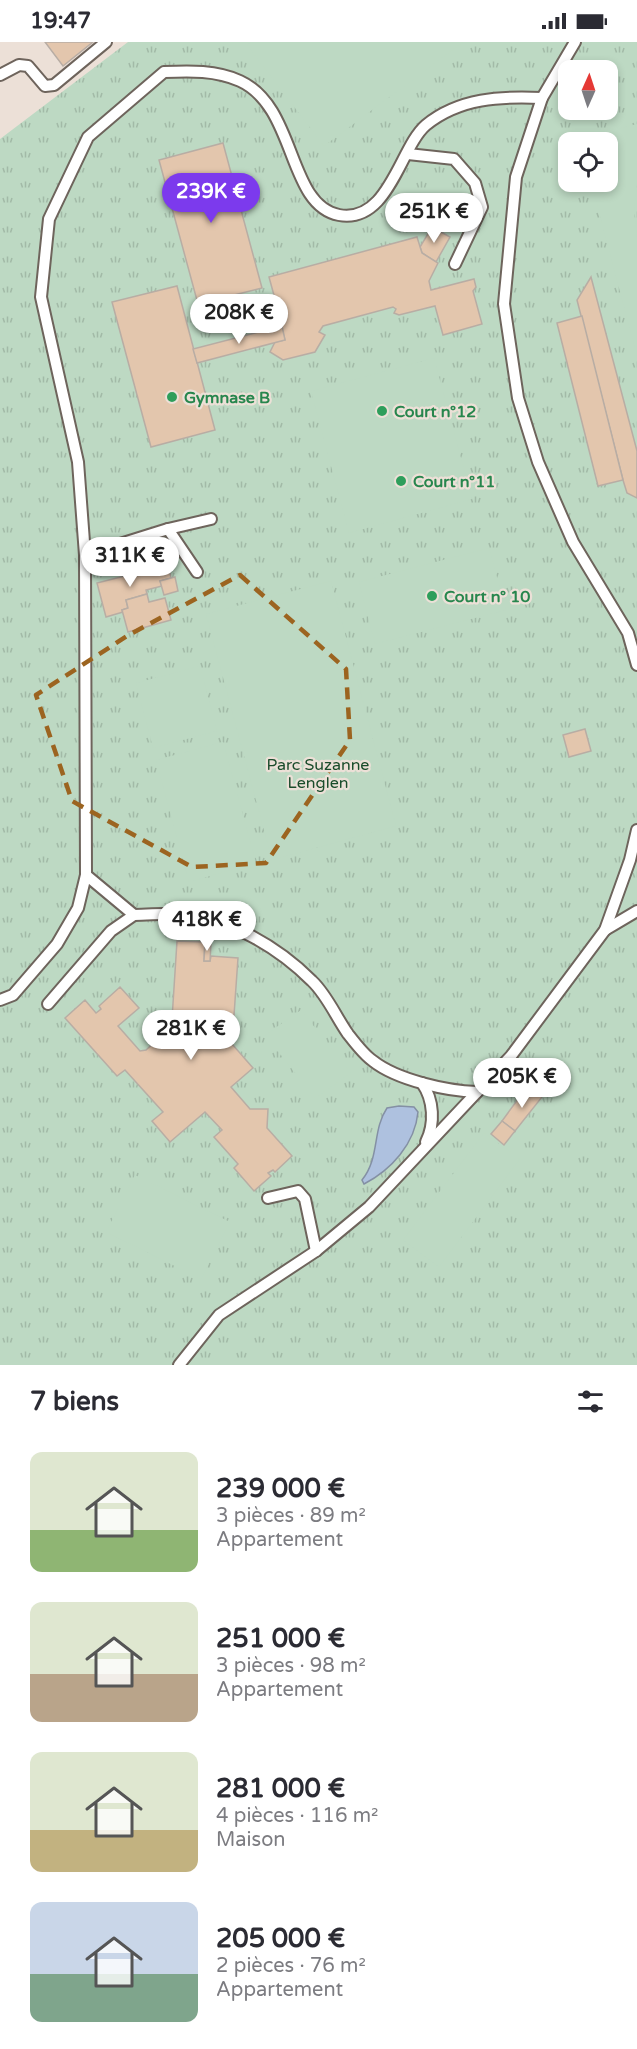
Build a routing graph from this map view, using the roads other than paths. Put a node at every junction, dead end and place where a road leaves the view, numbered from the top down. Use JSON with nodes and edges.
{"nodes":[{"id":1,"x":106,"y":42,"type":"edge"},
{"id":2,"x":575,"y":42,"type":"edge"},
{"id":3,"x":0,"y":75,"type":"edge"},
{"id":4,"x":542,"y":99,"type":"junction"},
{"id":5,"x":408,"y":154,"type":"junction"},
{"id":6,"x":455,"y":264,"type":"dead end"},
{"id":7,"x":211,"y":519,"type":"dead end"},
{"id":8,"x":168,"y":529,"type":"junction"},
{"id":9,"x":85,"y":555,"type":"junction"},
{"id":10,"x":197,"y":572,"type":"dead end"},
{"id":11,"x":637,"y":665,"type":"edge"},
{"id":12,"x":637,"y":830,"type":"edge"},
{"id":13,"x":86,"y":875,"type":"junction"},
{"id":14,"x":637,"y":911,"type":"edge"},
{"id":15,"x":134,"y":915,"type":"junction"},
{"id":16,"x":605,"y":930,"type":"junction"},
{"id":17,"x":0,"y":1000,"type":"edge"},
{"id":18,"x":48,"y":1004,"type":"dead end"},
{"id":19,"x":422,"y":1083,"type":"junction"},
{"id":20,"x":477,"y":1092,"type":"junction"},
{"id":21,"x":423,"y":1148,"type":"junction"},
{"id":22,"x":268,"y":1198,"type":"dead end"},
{"id":23,"x":316,"y":1251,"type":"junction"},
{"id":24,"x":179,"y":1365,"type":"edge"}],
"edges":[{"from":1,"to":3,"type":"lane"},
{"from":2,"to":4,"type":"lane"},
{"from":4,"to":5,"type":"lane"},
{"from":4,"to":11,"type":"lane"},
{"from":5,"to":6,"type":"lane"},
{"from":5,"to":9,"type":"lane"},
{"from":7,"to":8,"type":"lane"},
{"from":8,"to":9,"type":"lane"},
{"from":8,"to":10,"type":"lane"},
{"from":9,"to":13,"type":"lane"},
{"from":12,"to":16,"type":"lane"},
{"from":13,"to":15,"type":"lane"},
{"from":13,"to":17,"type":"lane"},
{"from":14,"to":16,"type":"lane"},
{"from":15,"to":18,"type":"lane"},
{"from":15,"to":19,"type":"lane"},
{"from":16,"to":20,"type":"lane"},
{"from":19,"to":20,"type":"lane"},
{"from":19,"to":21,"type":"lane"},
{"from":20,"to":21,"type":"lane"},
{"from":21,"to":23,"type":"lane"},
{"from":22,"to":23,"type":"lane"},
{"from":23,"to":24,"type":"lane"}]}
